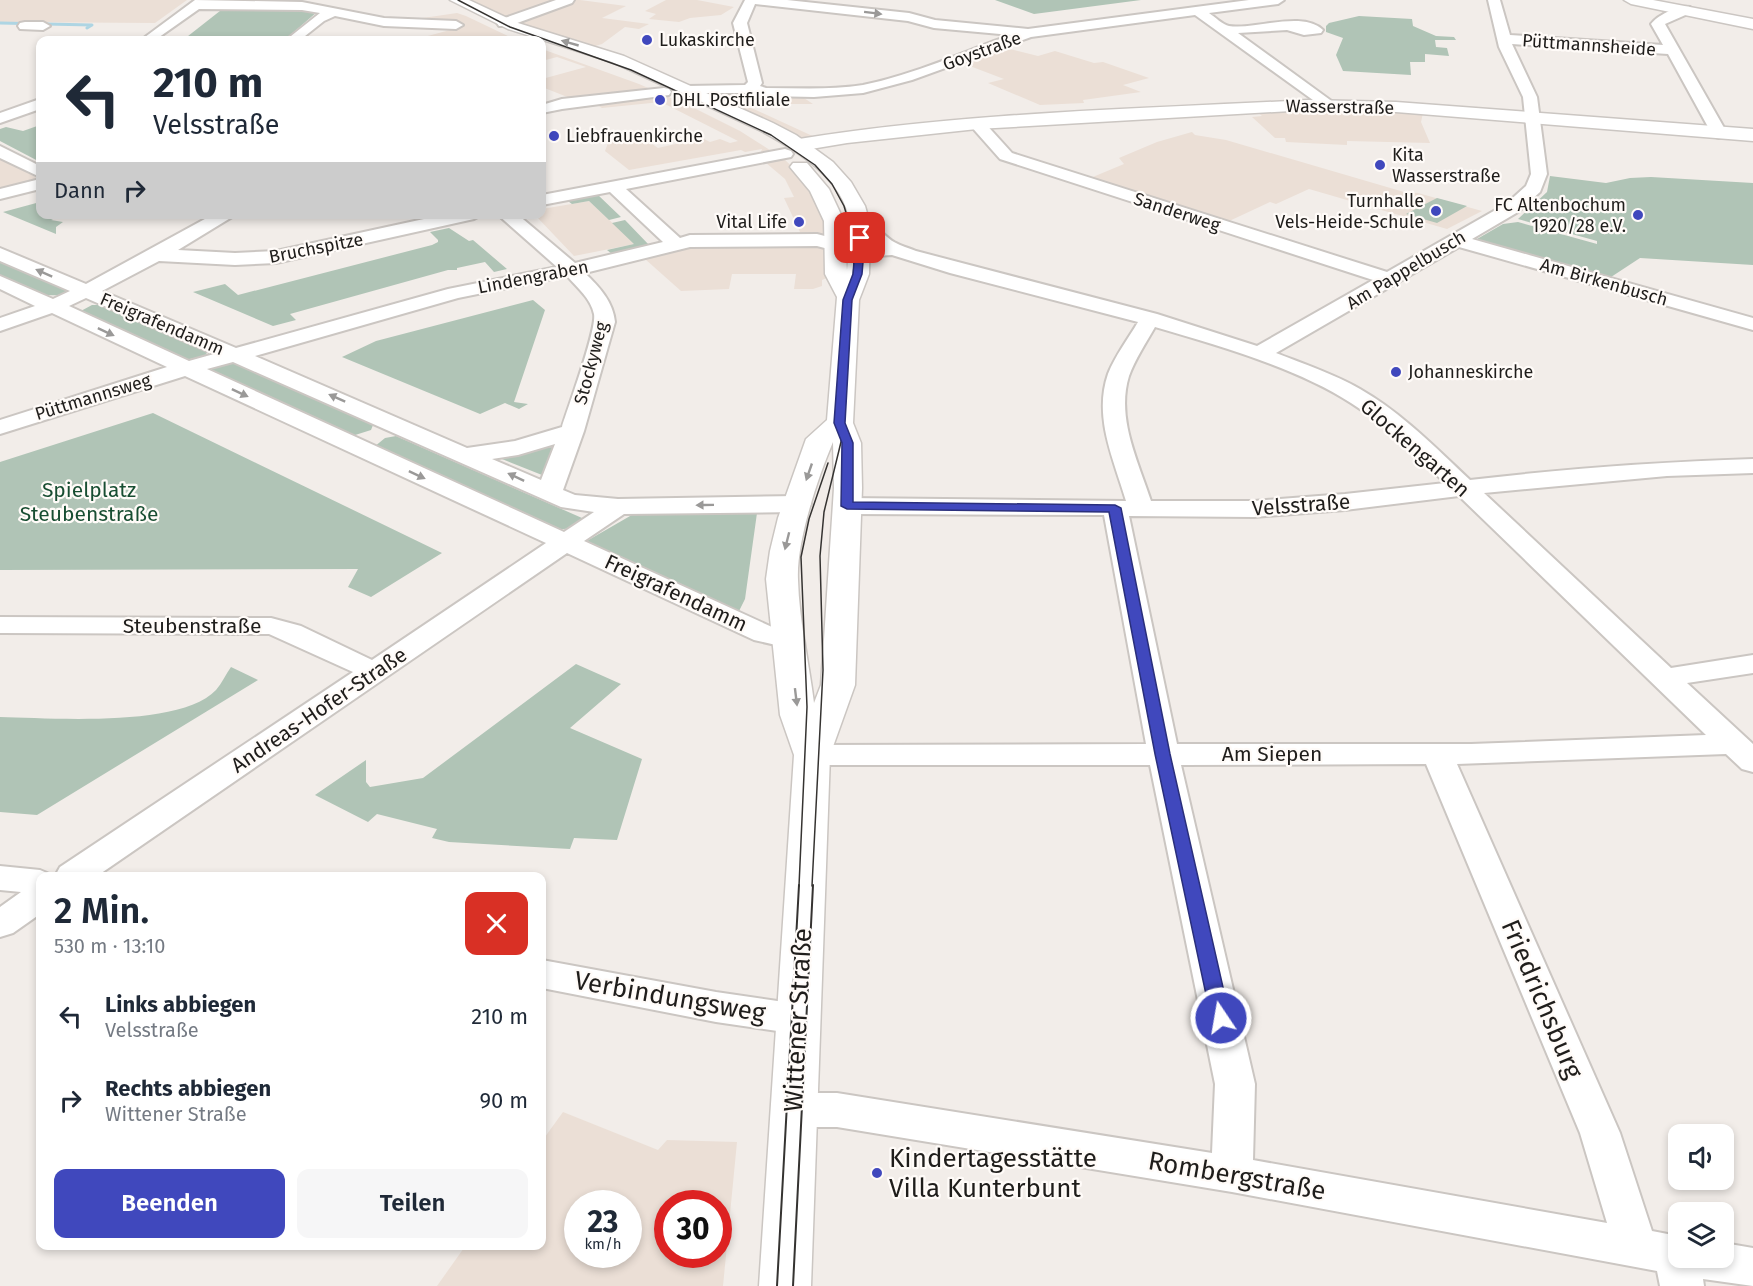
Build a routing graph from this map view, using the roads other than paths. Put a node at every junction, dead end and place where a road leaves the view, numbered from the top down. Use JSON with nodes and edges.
{"nodes":[{"id":1,"x":456,"y":0,"type":"edge"},
{"id":2,"x":567,"y":0,"type":"edge"},
{"id":3,"x":752,"y":0,"type":"edge"},
{"id":4,"x":1278,"y":0,"type":"edge"},
{"id":5,"x":1494,"y":0,"type":"edge"},
{"id":6,"x":1631,"y":0,"type":"edge"},
{"id":7,"x":199,"y":3,"type":"edge"},
{"id":8,"x":1685,"y":10,"type":"junction"},
{"id":9,"x":1198,"y":11,"type":"junction"},
{"id":10,"x":332,"y":13,"type":"junction"},
{"id":11,"x":497,"y":24,"type":"junction"},
{"id":12,"x":1753,"y":24,"type":"edge"},
{"id":13,"x":456,"y":25,"type":"dead end"},
{"id":14,"x":1288,"y":26,"type":"dead end"},
{"id":15,"x":1225,"y":30,"type":"junction"},
{"id":16,"x":1029,"y":33,"type":"junction"},
{"id":17,"x":153,"y":36,"type":"edge"},
{"id":18,"x":297,"y":36,"type":"edge"},
{"id":19,"x":516,"y":36,"type":"edge"},
{"id":20,"x":541,"y":36,"type":"edge"},
{"id":21,"x":546,"y":37,"type":"edge"},
{"id":22,"x":1504,"y":39,"type":"junction"},
{"id":23,"x":546,"y":48,"type":"edge"},
{"id":24,"x":1674,"y":50,"type":"junction"},
{"id":25,"x":749,"y":88,"type":"junction"},
{"id":26,"x":687,"y":90,"type":"junction"},
{"id":27,"x":664,"y":92,"type":"junction"},
{"id":28,"x":36,"y":105,"type":"edge"},
{"id":29,"x":1329,"y":105,"type":"junction"},
{"id":30,"x":546,"y":108,"type":"edge"},
{"id":31,"x":0,"y":118,"type":"edge"},
{"id":32,"x":1531,"y":118,"type":"junction"},
{"id":33,"x":977,"y":124,"type":"junction"},
{"id":34,"x":1719,"y":133,"type":"junction"},
{"id":35,"x":1753,"y":135,"type":"edge"},
{"id":36,"x":0,"y":151,"type":"edge"},
{"id":37,"x":791,"y":151,"type":"junction"},
{"id":38,"x":36,"y":170,"type":"edge"},
{"id":39,"x":36,"y":185,"type":"edge"},
{"id":40,"x":612,"y":185,"type":"junction"},
{"id":41,"x":0,"y":194,"type":"edge"},
{"id":42,"x":546,"y":199,"type":"edge"},
{"id":43,"x":219,"y":219,"type":"edge"},
{"id":44,"x":452,"y":219,"type":"edge"},
{"id":45,"x":513,"y":219,"type":"edge"},
{"id":46,"x":860,"y":224,"type":"junction"},
{"id":47,"x":1456,"y":240,"type":"junction"},
{"id":48,"x":674,"y":243,"type":"junction"},
{"id":49,"x":836,"y":246,"type":"junction"},
{"id":50,"x":896,"y":251,"type":"junction"},
{"id":51,"x":0,"y":254,"type":"edge"},
{"id":52,"x":156,"y":255,"type":"junction"},
{"id":53,"x":859,"y":257,"type":"junction"},
{"id":54,"x":957,"y":269,"type":"junction"},
{"id":55,"x":572,"y":270,"type":"junction"},
{"id":56,"x":1390,"y":279,"type":"junction"},
{"id":57,"x":0,"y":282,"type":"edge"},
{"id":58,"x":88,"y":293,"type":"junction"},
{"id":59,"x":847,"y":300,"type":"junction"},
{"id":60,"x":53,"y":307,"type":"junction"},
{"id":61,"x":1150,"y":318,"type":"junction"},
{"id":62,"x":1753,"y":324,"type":"edge"},
{"id":63,"x":0,"y":325,"type":"edge"},
{"id":64,"x":1259,"y":354,"type":"junction"},
{"id":65,"x":236,"y":355,"type":"junction"},
{"id":66,"x":187,"y":368,"type":"junction"},
{"id":67,"x":394,"y":423,"type":"junction"},
{"id":68,"x":840,"y":423,"type":"junction"},
{"id":69,"x":0,"y":427,"type":"edge"},
{"id":70,"x":572,"y":431,"type":"junction"},
{"id":71,"x":352,"y":446,"type":"junction"},
{"id":72,"x":466,"y":455,"type":"junction"},
{"id":73,"x":1753,"y":466,"type":"edge"},
{"id":74,"x":1465,"y":489,"type":"junction"},
{"id":75,"x":549,"y":493,"type":"junction"},
{"id":76,"x":798,"y":504,"type":"junction"},
{"id":77,"x":847,"y":506,"type":"junction"},
{"id":78,"x":618,"y":507,"type":"junction"},
{"id":79,"x":1128,"y":508,"type":"junction"},
{"id":80,"x":565,"y":543,"type":"junction"},
{"id":81,"x":0,"y":625,"type":"edge"},
{"id":82,"x":840,"y":627,"type":"junction"},
{"id":83,"x":789,"y":639,"type":"junction"},
{"id":84,"x":1753,"y":664,"type":"edge"},
{"id":85,"x":375,"y":672,"type":"junction"},
{"id":86,"x":1662,"y":678,"type":"junction"},
{"id":87,"x":1743,"y":753,"type":"edge"},
{"id":88,"x":1162,"y":754,"type":"junction"},
{"id":89,"x":1437,"y":754,"type":"junction"},
{"id":90,"x":812,"y":755,"type":"junction"},
{"id":91,"x":78,"y":872,"type":"edge"},
{"id":92,"x":0,"y":878,"type":"edge"},
{"id":93,"x":36,"y":882,"type":"edge"},
{"id":94,"x":36,"y":900,"type":"edge"},
{"id":95,"x":0,"y":924,"type":"edge"},
{"id":96,"x":546,"y":975,"type":"edge"},
{"id":97,"x":798,"y":1019,"type":"junction"},
{"id":98,"x":795,"y":1110,"type":"junction"},
{"id":99,"x":1232,"y":1174,"type":"junction"},
{"id":100,"x":1668,"y":1253,"type":"edge"},
{"id":101,"x":1668,"y":1259,"type":"edge"},
{"id":102,"x":1734,"y":1266,"type":"edge"},
{"id":103,"x":1753,"y":1268,"type":"edge"},
{"id":104,"x":785,"y":1286,"type":"edge"}],
"edges":[{"from":1,"to":11,"type":"main road","name":"Wittener Straße"},
{"from":2,"to":11,"type":"street"},
{"from":3,"to":16,"type":"street","one_way":true},
{"from":3,"to":25,"type":"street"},
{"from":4,"to":9,"type":"street","name":"Goystraße"},
{"from":5,"to":22,"type":"street","name":"Am Pappelbusch"},
{"from":6,"to":8,"type":"main road"},
{"from":7,"to":10,"type":"street"},
{"from":7,"to":17,"type":"street"},
{"from":8,"to":12,"type":"main road"},
{"from":8,"to":24,"type":"street"},
{"from":9,"to":15,"type":"street"},
{"from":9,"to":16,"type":"street","name":"Goystraße"},
{"from":10,"to":13,"type":"street"},
{"from":10,"to":18,"type":"street"},
{"from":11,"to":19,"type":"main road","name":"Wittener Straße"},
{"from":20,"to":11,"type":"main road","name":"Wittener Straße","one_way":true},
{"from":14,"to":15,"type":"street"},
{"from":15,"to":29,"type":"street"},
{"from":16,"to":25,"type":"street","name":"Goystraße"},
{"from":26,"to":21,"type":"main road","name":"Wittener Straße","one_way":true},
{"from":22,"to":24,"type":"street","name":"Püttmannsheide"},
{"from":22,"to":32,"type":"street","name":"Am Pappelbusch"},
{"from":23,"to":27,"type":"main road","name":"Wittener Straße"},
{"from":24,"to":34,"type":"street"},
{"from":25,"to":26,"type":"street","name":"Goystraße"},
{"from":26,"to":27,"type":"main road","name":"Wittener Straße"},
{"from":26,"to":37,"type":"main road","name":"Wittener Straße"},
{"from":27,"to":30,"type":"street"},
{"from":27,"to":37,"type":"main road","name":"Wittener Straße"},
{"from":28,"to":31,"type":"street"},
{"from":29,"to":32,"type":"main road","name":"Wasserstraße"},
{"from":29,"to":33,"type":"main road","name":"Wasserstraße"},
{"from":32,"to":34,"type":"main road","name":"Wasserstraße"},
{"from":32,"to":47,"type":"street","name":"Am Pappelbusch"},
{"from":33,"to":37,"type":"main road","name":"Wasserstraße"},
{"from":33,"to":56,"type":"street","name":"Sanderweg"},
{"from":34,"to":35,"type":"main road","name":"Wasserstraße"},
{"from":36,"to":38,"type":"street"},
{"from":37,"to":40,"type":"street"},
{"from":37,"to":46,"type":"main road","name":"Wittener Straße"},
{"from":37,"to":49,"type":"main road","name":"Wittener Straße"},
{"from":39,"to":41,"type":"street"},
{"from":40,"to":42,"type":"street"},
{"from":40,"to":48,"type":"street"},
{"from":43,"to":52,"type":"street"},
{"from":44,"to":52,"type":"street","name":"Bruchspitze"},
{"from":45,"to":55,"type":"street","name":"Stockyweg"},
{"from":46,"to":50,"type":"street","name":"Glockengarten"},
{"from":46,"to":53,"type":"main road","name":"Wittener Straße"},
{"from":47,"to":56,"type":"street","name":"Am Pappelbusch"},
{"from":47,"to":62,"type":"street","name":"Am Birkenbusch"},
{"from":48,"to":49,"type":"street","name":"Lindengraben"},
{"from":48,"to":55,"type":"street","name":"Lindengraben"},
{"from":49,"to":53,"type":"street"},
{"from":49,"to":59,"type":"main road","name":"Wittener Straße"},
{"from":50,"to":53,"type":"street","name":"Glockengarten"},
{"from":50,"to":54,"type":"street","name":"Glockengarten"},
{"from":58,"to":51,"type":"street","name":"Freigrafendamm","one_way":true},
{"from":52,"to":58,"type":"street"},
{"from":53,"to":54,"type":"street","name":"Glockengarten"},
{"from":53,"to":59,"type":"main road","name":"Wittener Straße"},
{"from":54,"to":61,"type":"street","name":"Glockengarten"},
{"from":55,"to":65,"type":"street","name":"Lindengraben"},
{"from":55,"to":70,"type":"street","name":"Stockyweg"},
{"from":56,"to":64,"type":"street","name":"Am Pappelbusch"},
{"from":57,"to":60,"type":"street","name":"Freigrafendamm"},
{"from":58,"to":60,"type":"street","name":"Freigrafendamm"},
{"from":58,"to":65,"type":"street","name":"Freigrafendamm"},
{"from":59,"to":68,"type":"main road","name":"Wittener Straße"},
{"from":60,"to":63,"type":"street"},
{"from":60,"to":66,"type":"street","name":"Freigrafendamm","one_way":true},
{"from":61,"to":64,"type":"street","name":"Glockengarten"},
{"from":61,"to":79,"type":"street"},
{"from":64,"to":74,"type":"street","name":"Glockengarten"},
{"from":65,"to":66,"type":"street","name":"Freigrafendamm"},
{"from":67,"to":65,"type":"street","name":"Freigrafendamm","one_way":true},
{"from":66,"to":69,"type":"street","name":"Püttmannsweg"},
{"from":66,"to":71,"type":"street","name":"Freigrafendamm","one_way":true},
{"from":67,"to":71,"type":"street"},
{"from":67,"to":72,"type":"street","name":"Freigrafendamm"},
{"from":68,"to":76,"type":"main road","name":"Wittener Straße","one_way":true},
{"from":68,"to":77,"type":"main road","name":"Wittener Straße"},
{"from":70,"to":72,"type":"street","name":"Stockyweg"},
{"from":70,"to":75,"type":"street","name":"Stockyweg"},
{"from":71,"to":80,"type":"street","name":"Freigrafendamm","one_way":true},
{"from":75,"to":72,"type":"street","name":"Freigrafendamm","one_way":true},
{"from":73,"to":74,"type":"street","name":"Velsstraße"},
{"from":74,"to":79,"type":"street","name":"Velsstraße"},
{"from":74,"to":86,"type":"street","name":"Glockengarten"},
{"from":75,"to":78,"type":"street","name":"Freigrafendamm"},
{"from":76,"to":77,"type":"main road"},
{"from":76,"to":78,"type":"street","name":"Freigrafendamm","one_way":true},
{"from":76,"to":83,"type":"main road","name":"Wittener Straße","one_way":true},
{"from":77,"to":79,"type":"street","name":"Velsstraße"},
{"from":77,"to":82,"type":"main road","name":"Wittener Straße"},
{"from":78,"to":80,"type":"street","name":"Freigrafendamm"},
{"from":79,"to":88,"type":"street"},
{"from":80,"to":83,"type":"street","name":"Freigrafendamm"},
{"from":80,"to":85,"type":"street","name":"Andreas-Hofer-Straße"},
{"from":81,"to":85,"type":"street","name":"Steubenstraße"},
{"from":82,"to":83,"type":"main road"},
{"from":82,"to":90,"type":"main road","name":"Wittener Straße"},
{"from":83,"to":90,"type":"main road","name":"Wittener Straße","one_way":true},
{"from":84,"to":86,"type":"street"},
{"from":85,"to":91,"type":"street","name":"Andreas-Hofer-Straße"},
{"from":86,"to":87,"type":"street","name":"Glockengarten"},
{"from":87,"to":89,"type":"street","name":"Am Siepen"},
{"from":88,"to":89,"type":"street","name":"Am Siepen"},
{"from":88,"to":90,"type":"street","name":"Am Siepen"},
{"from":88,"to":99,"type":"street"},
{"from":89,"to":100,"type":"street","name":"Friedrichsburg"},
{"from":90,"to":97,"type":"main road","name":"Wittener Straße"},
{"from":92,"to":93,"type":"street"},
{"from":94,"to":95,"type":"street"},
{"from":96,"to":97,"type":"street","name":"Verbindungsweg"},
{"from":97,"to":98,"type":"main road","name":"Wittener Straße"},
{"from":98,"to":99,"type":"street","name":"Rombergstraße"},
{"from":98,"to":104,"type":"main road","name":"Wittener Straße"},
{"from":99,"to":101,"type":"street","name":"Rombergstraße"},
{"from":102,"to":103,"type":"street","name":"Rombergstraße"}]}
